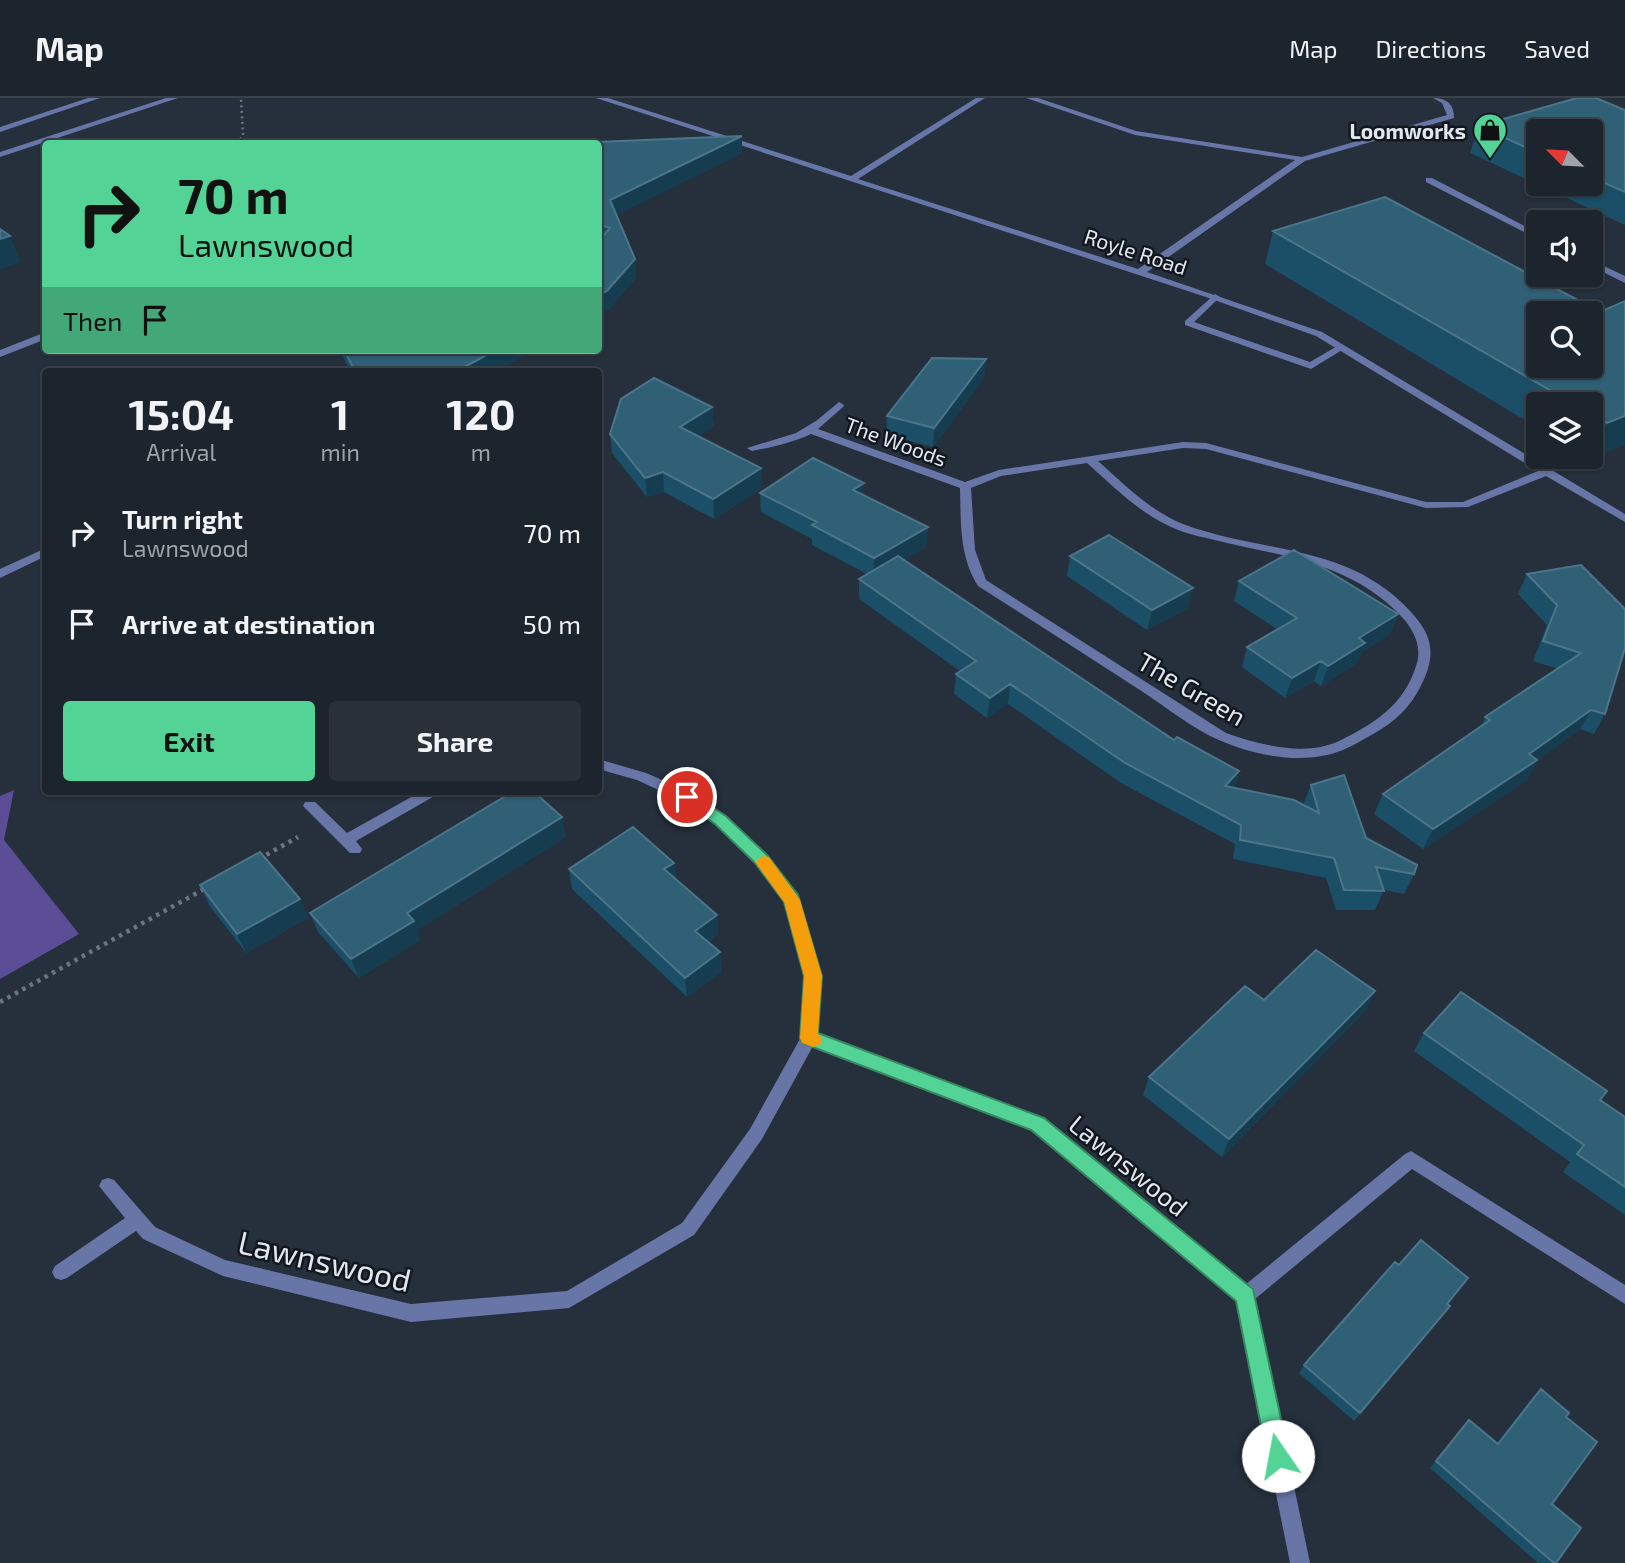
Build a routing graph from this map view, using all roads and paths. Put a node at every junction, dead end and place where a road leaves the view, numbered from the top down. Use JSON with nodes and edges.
{"nodes":[{"id":1,"x":69,"y":98,"type":"edge"},
{"id":2,"x":96,"y":98,"type":"edge"},
{"id":3,"x":174,"y":98,"type":"edge"},
{"id":4,"x":241,"y":98,"type":"edge"},
{"id":5,"x":600,"y":98,"type":"edge"},
{"id":6,"x":981,"y":98,"type":"edge"},
{"id":7,"x":1030,"y":98,"type":"edge"},
{"id":8,"x":1437,"y":98,"type":"edge"},
{"id":9,"x":60,"y":110,"type":"junction"},
{"id":10,"x":0,"y":130,"type":"edge"},
{"id":11,"x":46,"y":140,"type":"edge"},
{"id":12,"x":240,"y":140,"type":"edge"},
{"id":13,"x":42,"y":141,"type":"edge"},
{"id":14,"x":0,"y":155,"type":"edge"},
{"id":15,"x":1302,"y":159,"type":"junction"},
{"id":16,"x":852,"y":179,"type":"junction"},
{"id":17,"x":1429,"y":180,"type":"dead end"},
{"id":18,"x":1526,"y":230,"type":"edge"},
{"id":19,"x":1603,"y":269,"type":"edge"},
{"id":20,"x":1139,"y":273,"type":"junction"},
{"id":21,"x":1625,"y":280,"type":"edge"},
{"id":22,"x":1215,"y":297,"type":"junction"},
{"id":23,"x":42,"y":337,"type":"edge"},
{"id":24,"x":1342,"y":347,"type":"junction"},
{"id":25,"x":0,"y":354,"type":"edge"},
{"id":26,"x":839,"y":405,"type":"dead end"},
{"id":27,"x":813,"y":430,"type":"junction"},
{"id":28,"x":752,"y":448,"type":"dead end"},
{"id":29,"x":1088,"y":458,"type":"junction"},
{"id":30,"x":1546,"y":472,"type":"junction"},
{"id":31,"x":965,"y":486,"type":"junction"},
{"id":32,"x":1625,"y":519,"type":"edge"},
{"id":33,"x":42,"y":553,"type":"edge"},
{"id":34,"x":0,"y":574,"type":"edge"},
{"id":35,"x":602,"y":765,"type":"edge"},
{"id":36,"x":427,"y":795,"type":"edge"},
{"id":37,"x":310,"y":806,"type":"dead end"},
{"id":38,"x":326,"y":822,"type":"junction"},
{"id":39,"x":254,"y":862,"type":"edge"},
{"id":40,"x":217,"y":882,"type":"edge"},
{"id":41,"x":0,"y":1002,"type":"edge"},
{"id":42,"x":809,"y":1038,"type":"junction"},
{"id":43,"x":108,"y":1186,"type":"dead end"},
{"id":44,"x":137,"y":1220,"type":"junction"},
{"id":45,"x":61,"y":1272,"type":"dead end"},
{"id":46,"x":1625,"y":1295,"type":"edge"},
{"id":47,"x":1245,"y":1296,"type":"junction"},
{"id":48,"x":1300,"y":1563,"type":"edge"}],
"edges":[{"from":1,"to":9,"type":"street"},
{"from":2,"to":9,"type":"street"},
{"from":3,"to":11,"type":"street"},
{"from":4,"to":12,"type":"path"},
{"from":5,"to":16,"type":"street","name":"Royle Road"},
{"from":6,"to":16,"type":"street"},
{"from":7,"to":15,"type":"street"},
{"from":8,"to":15,"type":"street"},
{"from":9,"to":10,"type":"street"},
{"from":13,"to":14,"type":"street"},
{"from":15,"to":20,"type":"street"},
{"from":16,"to":20,"type":"street","name":"Royle Road"},
{"from":17,"to":18,"type":"street"},
{"from":19,"to":21,"type":"street"},
{"from":20,"to":22,"type":"street","name":"Royle Road"},
{"from":22,"to":24,"type":"street","name":"Royle Road"},
{"from":22,"to":24,"type":"street"},
{"from":23,"to":25,"type":"street"},
{"from":24,"to":30,"type":"street","name":"Royle Road"},
{"from":26,"to":27,"type":"street","name":"The Woods"},
{"from":27,"to":28,"type":"street","name":"The Woods"},
{"from":27,"to":31,"type":"street","name":"The Woods"},
{"from":29,"to":30,"type":"street"},
{"from":29,"to":31,"type":"street"},
{"from":29,"to":31,"type":"street","name":"The Green"},
{"from":30,"to":32,"type":"street","name":"Royle Road"},
{"from":33,"to":34,"type":"street"},
{"from":35,"to":42,"type":"street","name":"Lawnswood"},
{"from":36,"to":38,"type":"street"},
{"from":37,"to":38,"type":"street"},
{"from":38,"to":39,"type":"path"},
{"from":40,"to":41,"type":"path"},
{"from":42,"to":44,"type":"street","name":"Lawnswood"},
{"from":42,"to":47,"type":"street","name":"Lawnswood"},
{"from":43,"to":44,"type":"street","name":"Lawnswood"},
{"from":44,"to":45,"type":"street"},
{"from":46,"to":47,"type":"street"},
{"from":47,"to":48,"type":"street"}]}
